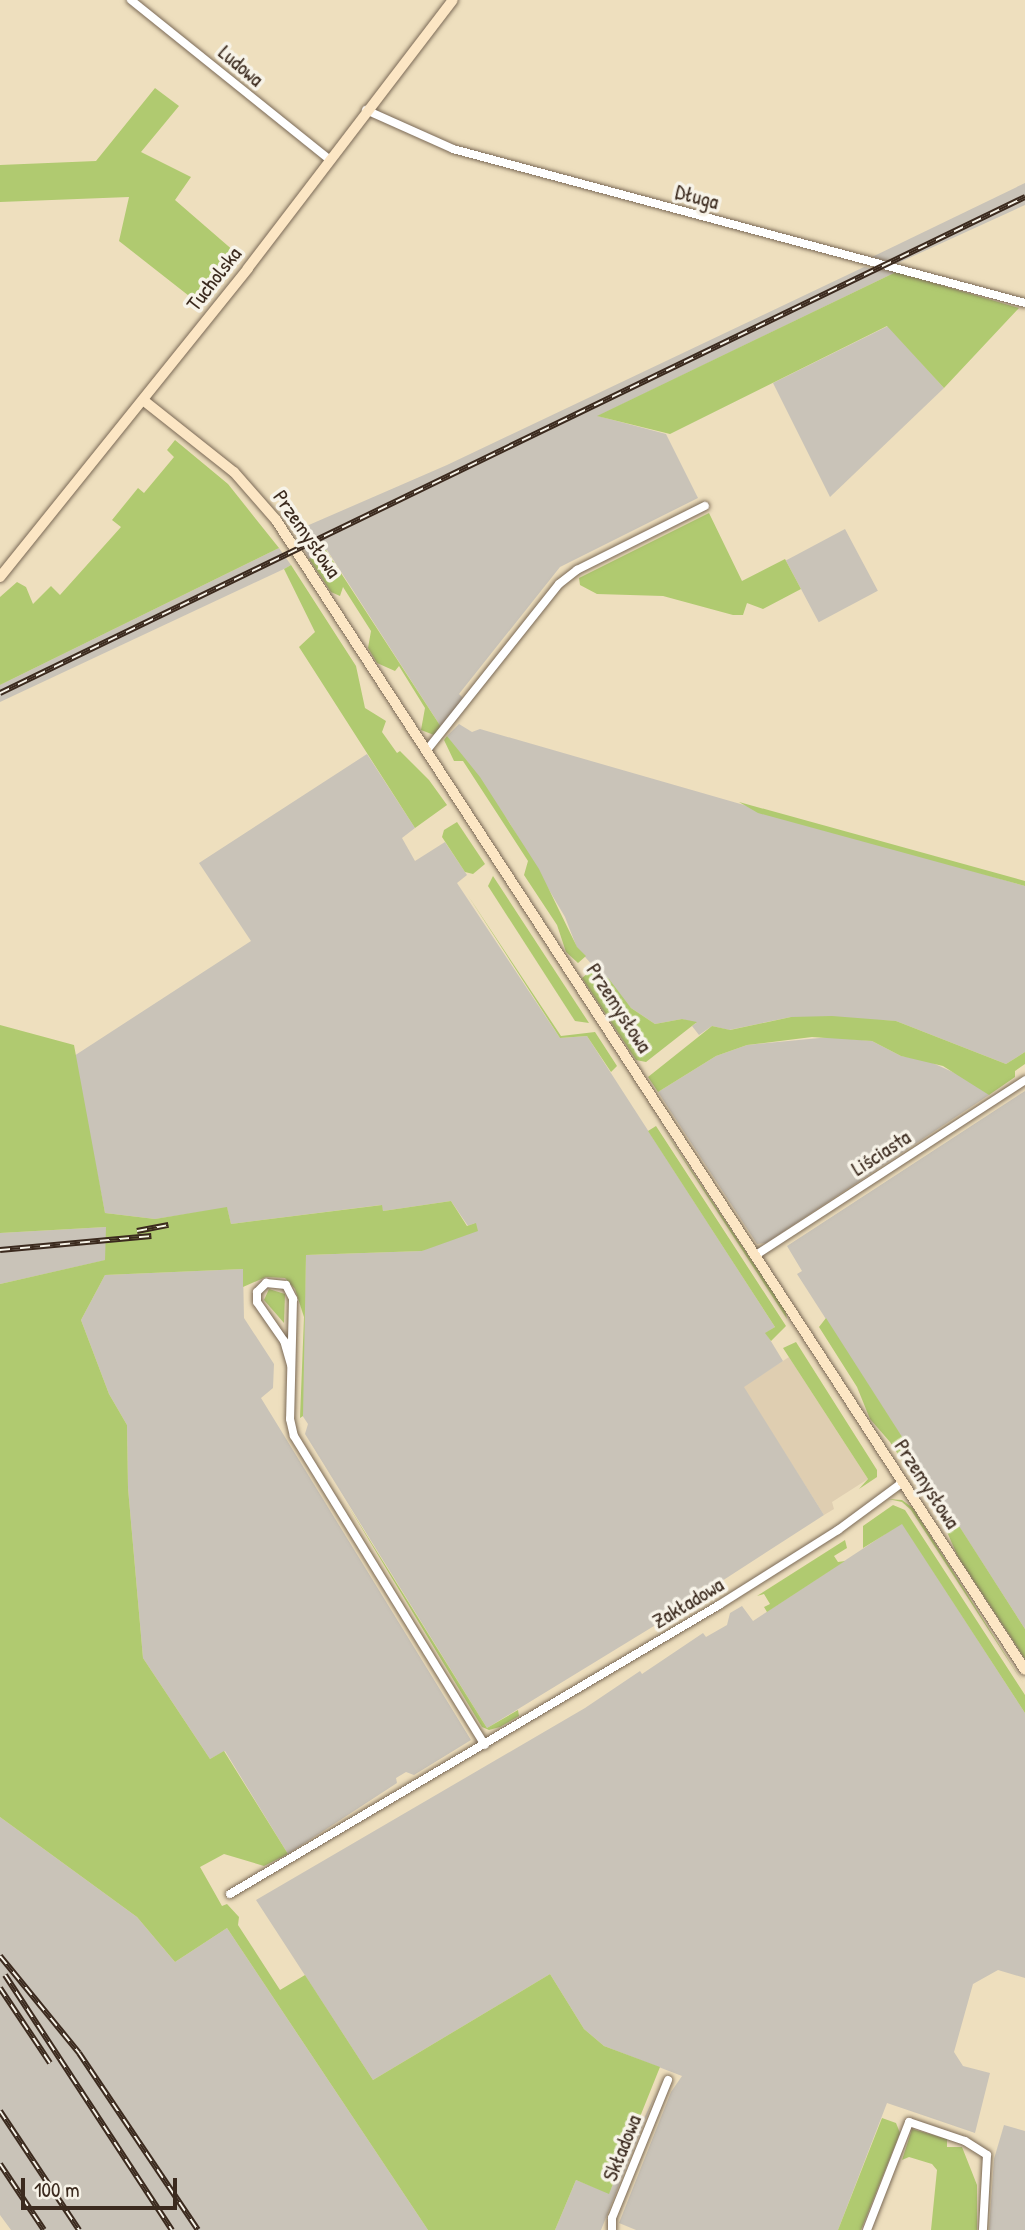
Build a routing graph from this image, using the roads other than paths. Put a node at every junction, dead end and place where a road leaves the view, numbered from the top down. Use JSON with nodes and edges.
{"nodes":[{"id":1,"x":131,"y":0,"type":"edge"},
{"id":2,"x":453,"y":0,"type":"edge"},
{"id":3,"x":366,"y":110,"type":"junction"},
{"id":4,"x":329,"y":159,"type":"junction"},
{"id":5,"x":1025,"y":303,"type":"edge"},
{"id":6,"x":143,"y":400,"type":"junction"},
{"id":7,"x":705,"y":506,"type":"dead end"},
{"id":8,"x":0,"y":577,"type":"edge"},
{"id":9,"x":427,"y":750,"type":"junction"},
{"id":10,"x":1025,"y":1080,"type":"edge"},
{"id":11,"x":756,"y":1255,"type":"junction"},
{"id":12,"x":291,"y":1364,"type":"junction"},
{"id":13,"x":903,"y":1482,"type":"junction"},
{"id":14,"x":1025,"y":1670,"type":"edge"},
{"id":15,"x":485,"y":1745,"type":"junction"},
{"id":16,"x":230,"y":1894,"type":"dead end"},
{"id":17,"x":668,"y":2080,"type":"dead end"},
{"id":18,"x":612,"y":2230,"type":"edge"},
{"id":19,"x":867,"y":2230,"type":"edge"},
{"id":20,"x":983,"y":2230,"type":"edge"}],
"edges":[{"from":1,"to":4,"type":"street","name":"Ludowa"},
{"from":2,"to":3,"type":"street","name":"Tucholska"},
{"from":3,"to":4,"type":"street","name":"Tucholska"},
{"from":3,"to":5,"type":"street","name":"Długa"},
{"from":4,"to":6,"type":"street","name":"Tucholska"},
{"from":6,"to":8,"type":"street","name":"Tucholska"},
{"from":6,"to":9,"type":"street","name":"Przemysłowa"},
{"from":7,"to":9,"type":"street"},
{"from":9,"to":11,"type":"street","name":"Przemysłowa"},
{"from":10,"to":11,"type":"street","name":"Liściasta"},
{"from":11,"to":13,"type":"street","name":"Przemysłowa"},
{"from":12,"to":12,"type":"street"},
{"from":12,"to":15,"type":"street"},
{"from":13,"to":14,"type":"street","name":"Przemysłowa"},
{"from":13,"to":15,"type":"street","name":"Zakładowa"},
{"from":15,"to":16,"type":"street","name":"Zakładowa"},
{"from":17,"to":18,"type":"street","name":"Składowa"},
{"from":19,"to":20,"type":"street"}]}
